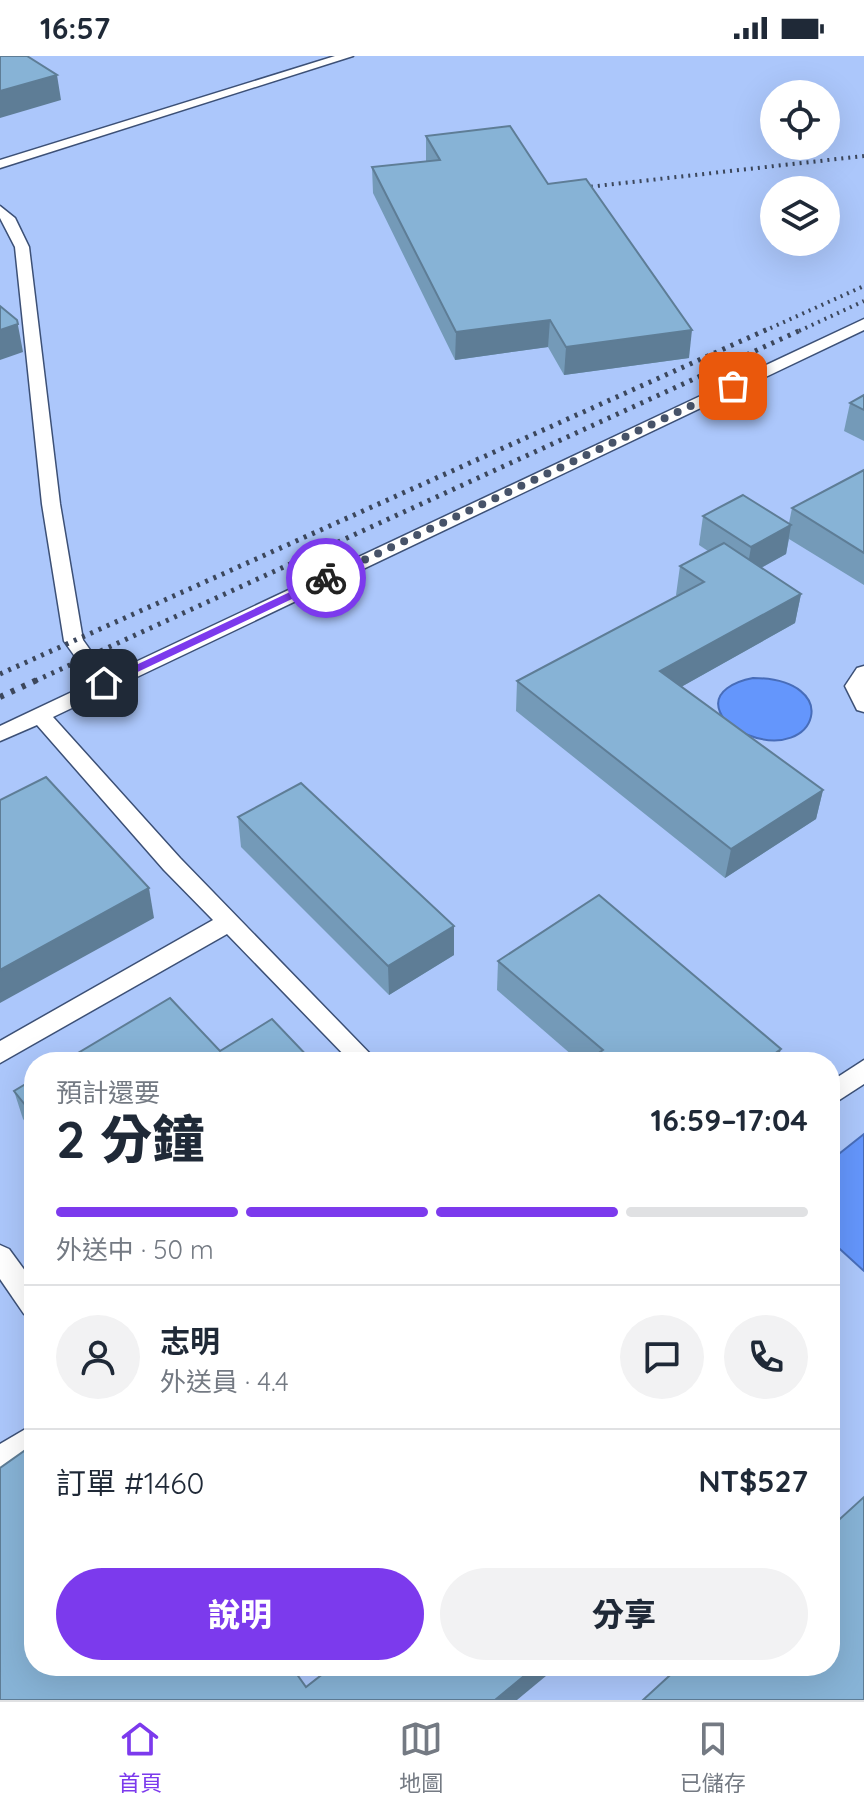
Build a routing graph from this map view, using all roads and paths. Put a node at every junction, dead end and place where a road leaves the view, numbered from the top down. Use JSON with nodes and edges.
{"nodes":[{"id":1,"x":347,"y":56,"type":"edge"},
{"id":2,"x":0,"y":164,"type":"edge"},
{"id":3,"x":0,"y":210,"type":"edge"},
{"id":4,"x":859,"y":332,"type":"edge"},
{"id":5,"x":864,"y":672,"type":"edge"},
{"id":6,"x":104,"y":683,"type":"junction"},
{"id":7,"x":864,"y":705,"type":"edge"},
{"id":8,"x":40,"y":715,"type":"junction"},
{"id":9,"x":0,"y":734,"type":"edge"},
{"id":10,"x":229,"y":922,"type":"junction"},
{"id":11,"x":356,"y":1052,"type":"edge"},
{"id":12,"x":0,"y":1053,"type":"edge"},
{"id":13,"x":864,"y":1070,"type":"edge"},
{"id":14,"x":840,"y":1088,"type":"edge"},
{"id":15,"x":0,"y":1257,"type":"edge"},
{"id":16,"x":24,"y":1291,"type":"edge"},
{"id":17,"x":24,"y":1445,"type":"edge"},
{"id":18,"x":0,"y":1461,"type":"edge"}],
"edges":[{"from":1,"to":2,"type":"lane"},
{"from":3,"to":6,"type":"lane"},
{"from":4,"to":6,"type":"lane"},
{"from":5,"to":7,"type":"lane"},
{"from":6,"to":8,"type":"lane"},
{"from":8,"to":9,"type":"lane"},
{"from":8,"to":10,"type":"lane"},
{"from":10,"to":11,"type":"lane"},
{"from":10,"to":12,"type":"lane"},
{"from":13,"to":14,"type":"lane"},
{"from":15,"to":16,"type":"lane"},
{"from":17,"to":18,"type":"lane"}]}
